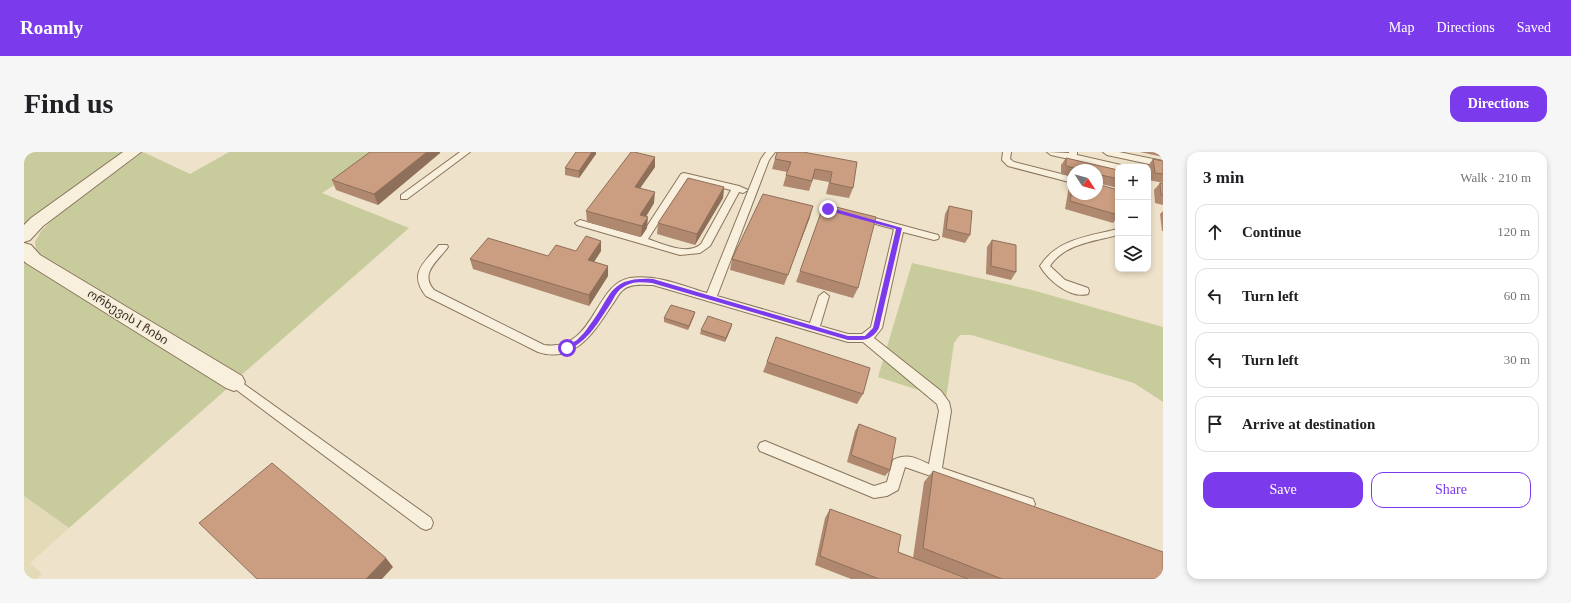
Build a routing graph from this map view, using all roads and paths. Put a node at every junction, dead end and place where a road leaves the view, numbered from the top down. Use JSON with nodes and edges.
{"nodes":[{"id":1,"x":133,"y":152,"type":"edge"},
{"id":2,"x":466,"y":152,"type":"edge"},
{"id":3,"x":771,"y":152,"type":"edge"},
{"id":4,"x":1007,"y":152,"type":"edge"},
{"id":5,"x":1051,"y":152,"type":"edge"},
{"id":6,"x":1108,"y":152,"type":"edge"},
{"id":7,"x":1073,"y":154,"type":"edge"},
{"id":8,"x":1163,"y":164,"type":"edge"},
{"id":9,"x":1115,"y":166,"type":"edge"},
{"id":10,"x":1067,"y":178,"type":"edge"},
{"id":11,"x":736,"y":188,"type":"junction"},
{"id":12,"x":752,"y":192,"type":"junction"},
{"id":13,"x":404,"y":198,"type":"dead end"},
{"id":14,"x":850,"y":214,"type":"edge"},
{"id":15,"x":580,"y":223,"type":"dead end"},
{"id":16,"x":899,"y":228,"type":"junction"},
{"id":17,"x":1115,"y":233,"type":"edge"},
{"id":18,"x":24,"y":236,"type":"edge"},
{"id":19,"x":934,"y":237,"type":"dead end"},
{"id":20,"x":642,"y":241,"type":"junction"},
{"id":21,"x":443,"y":247,"type":"dead end"},
{"id":22,"x":24,"y":249,"type":"edge"},
{"id":23,"x":1084,"y":291,"type":"dead end"},
{"id":24,"x":824,"y":296,"type":"dead end"},
{"id":25,"x":711,"y":298,"type":"junction"},
{"id":26,"x":814,"y":328,"type":"junction"},
{"id":27,"x":866,"y":338,"type":"junction"},
{"id":28,"x":234,"y":382,"type":"joint"},
{"id":29,"x":765,"y":447,"type":"dead end"},
{"id":30,"x":935,"y":471,"type":"junction"},
{"id":31,"x":1038,"y":508,"type":"edge"},
{"id":32,"x":426,"y":523,"type":"dead end"}],
"edges":[{"from":1,"to":18,"type":"street"},
{"from":2,"to":13,"type":"lane"},
{"from":3,"to":12,"type":"lane"},
{"from":4,"to":10,"type":"lane"},
{"from":5,"to":7,"type":"lane"},
{"from":6,"to":8,"type":"lane"},
{"from":7,"to":9,"type":"lane"},
{"from":11,"to":12,"type":"lane"},
{"from":11,"to":20,"type":"lane"},
{"from":11,"to":20,"type":"lane"},
{"from":12,"to":25,"type":"lane"},
{"from":14,"to":16,"type":"lane"},
{"from":15,"to":20,"type":"lane"},
{"from":16,"to":19,"type":"lane"},
{"from":16,"to":27,"type":"lane"},
{"from":17,"to":23,"type":"lane"},
{"from":21,"to":25,"type":"lane"},
{"from":22,"to":28,"type":"street","name":"ორხევის I ჩიხი"},
{"from":24,"to":26,"type":"lane"},
{"from":25,"to":26,"type":"lane"},
{"from":26,"to":27,"type":"lane"},
{"from":27,"to":30,"type":"lane"},
{"from":28,"to":32,"type":"lane"},
{"from":29,"to":30,"type":"lane"},
{"from":30,"to":31,"type":"lane"}]}
